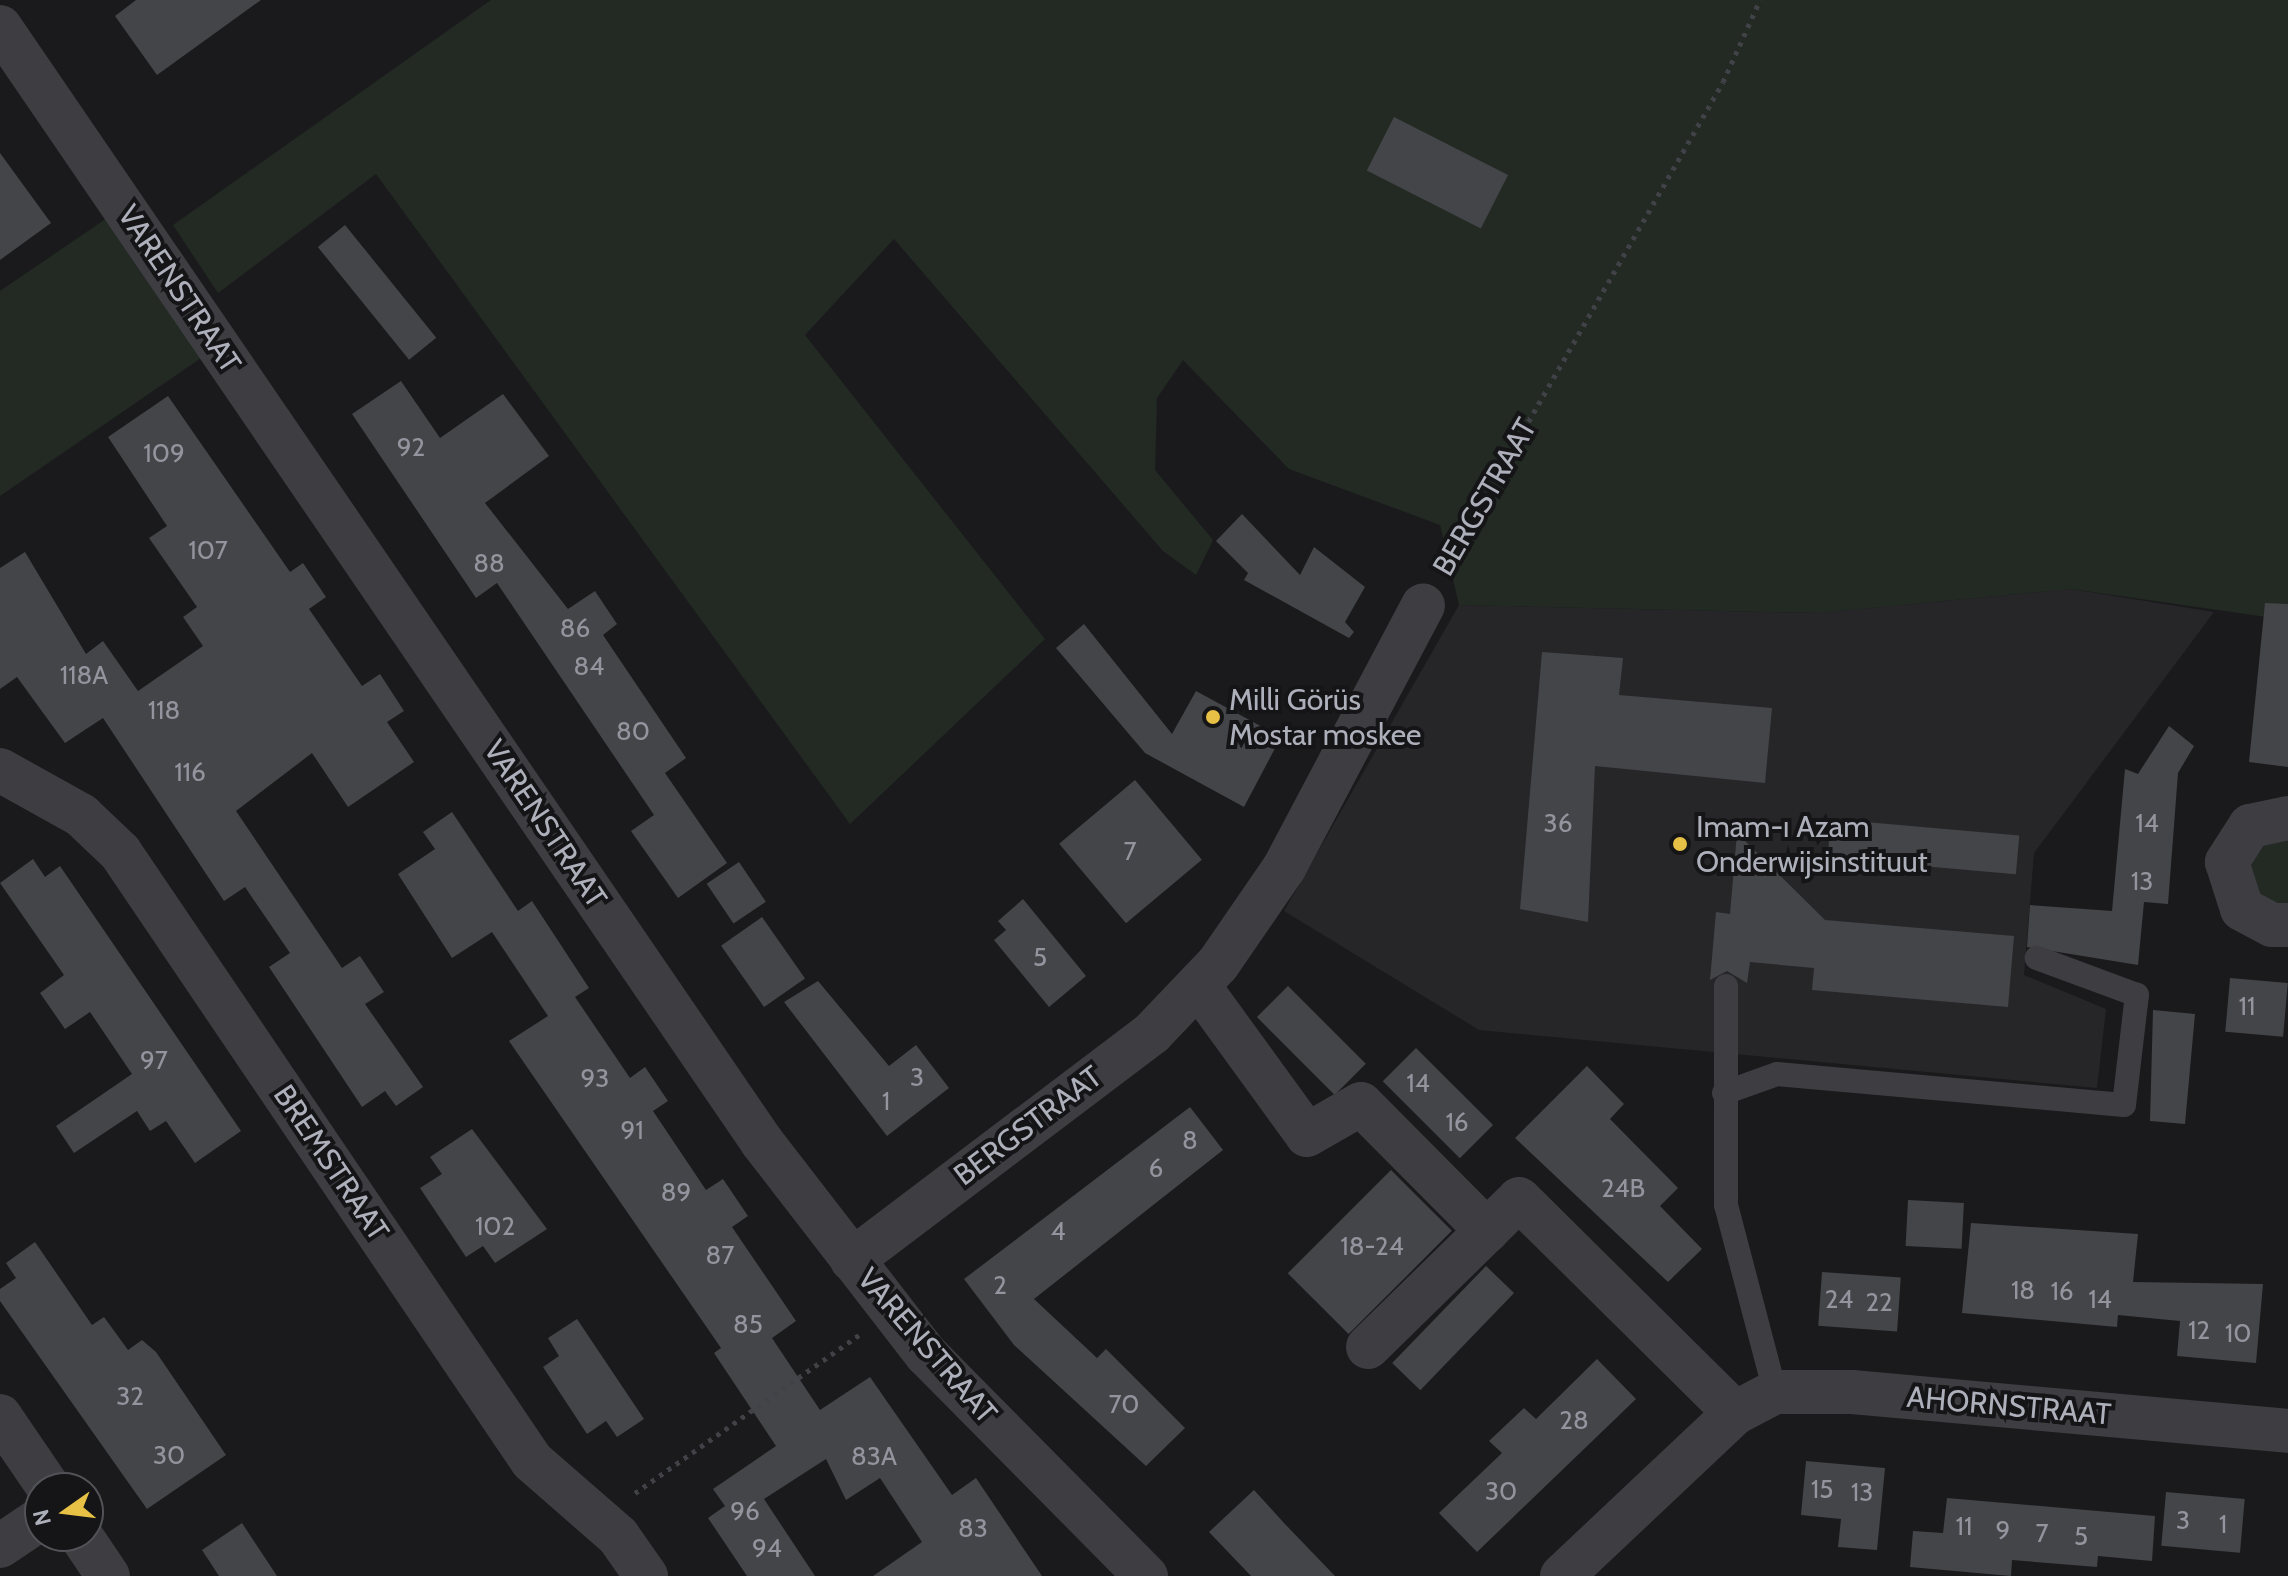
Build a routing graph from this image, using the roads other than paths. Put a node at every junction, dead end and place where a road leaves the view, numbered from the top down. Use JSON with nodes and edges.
{"nodes":[{"id":1,"x":0,"y":27,"type":"edge"},
{"id":2,"x":1423,"y":606,"type":"road end"},
{"id":3,"x":0,"y":770,"type":"edge"},
{"id":4,"x":2288,"y":818,"type":"edge"},
{"id":5,"x":2288,"y":925,"type":"edge"},
{"id":6,"x":2037,"y":958,"type":"dead end"},
{"id":7,"x":1198,"y":985,"type":"junction"},
{"id":8,"x":1726,"y":986,"type":"dead end"},
{"id":9,"x":1724,"y":1093,"type":"junction"},
{"id":10,"x":1487,"y":1231,"type":"junction"},
{"id":11,"x":852,"y":1260,"type":"junction"},
{"id":12,"x":1368,"y":1347,"type":"dead end"},
{"id":13,"x":1775,"y":1392,"type":"junction"},
{"id":14,"x":1735,"y":1413,"type":"junction"},
{"id":15,"x":0,"y":1416,"type":"edge"},
{"id":16,"x":2288,"y":1431,"type":"edge"},
{"id":17,"x":38,"y":1472,"type":"edge"},
{"id":18,"x":24,"y":1530,"type":"edge"},
{"id":19,"x":0,"y":1546,"type":"edge"},
{"id":20,"x":92,"y":1552,"type":"edge"},
{"id":21,"x":108,"y":1576,"type":"edge"},
{"id":22,"x":646,"y":1576,"type":"edge"},
{"id":23,"x":1146,"y":1576,"type":"edge"},
{"id":24,"x":1562,"y":1576,"type":"edge"}],
"edges":[{"from":1,"to":11,"type":"street","name":"VARENSTRAAT"},
{"from":2,"to":7,"type":"street","name":"BERGSTRAAT"},
{"from":3,"to":22,"type":"street","name":"BREMSTRAAT"},
{"from":4,"to":5,"type":"street"},
{"from":6,"to":9,"type":"lane"},
{"from":7,"to":10,"type":"street"},
{"from":7,"to":11,"type":"street","name":"BERGSTRAAT"},
{"from":8,"to":9,"type":"lane"},
{"from":9,"to":13,"type":"lane"},
{"from":10,"to":12,"type":"street"},
{"from":10,"to":14,"type":"street"},
{"from":11,"to":23,"type":"street","name":"VARENSTRAAT"},
{"from":13,"to":14,"type":"street","name":"AHORNSTRAAT"},
{"from":13,"to":16,"type":"street","name":"AHORNSTRAAT"},
{"from":14,"to":24,"type":"street","name":"AHORNSTRAAT"},
{"from":15,"to":17,"type":"street"},
{"from":18,"to":19,"type":"street"},
{"from":20,"to":21,"type":"street"}]}
